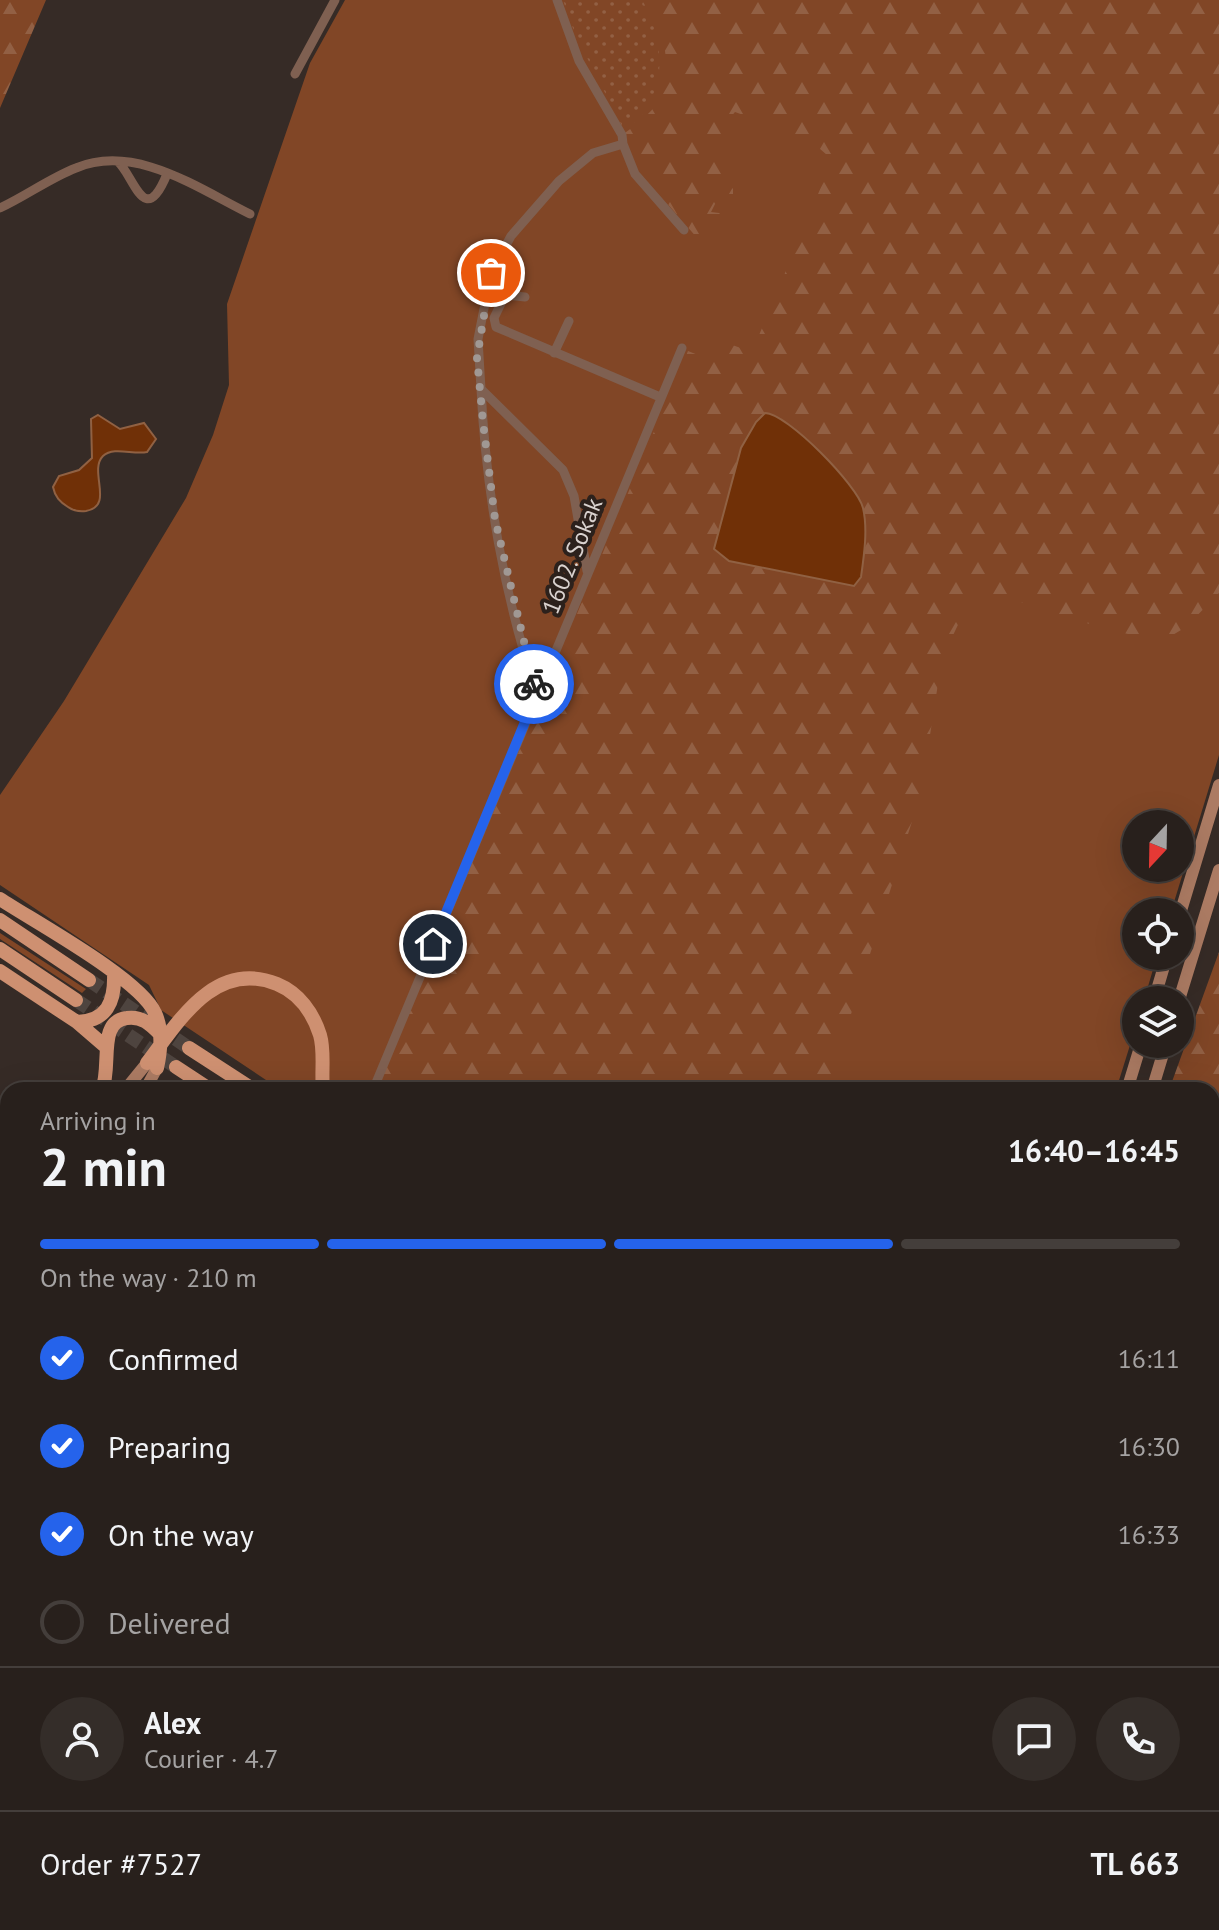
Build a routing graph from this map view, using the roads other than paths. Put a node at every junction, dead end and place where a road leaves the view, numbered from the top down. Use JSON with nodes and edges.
{"nodes":[{"id":1,"x":335,"y":0,"type":"edge"},
{"id":2,"x":557,"y":0,"type":"edge"},
{"id":3,"x":295,"y":74,"type":"dead end"},
{"id":4,"x":623,"y":144,"type":"junction"},
{"id":5,"x":117,"y":161,"type":"junction"},
{"id":6,"x":147,"y":166,"type":"junction"},
{"id":7,"x":167,"y":174,"type":"junction"},
{"id":8,"x":132,"y":186,"type":"junction"},
{"id":9,"x":0,"y":208,"type":"edge"},
{"id":10,"x":250,"y":214,"type":"dead end"},
{"id":11,"x":684,"y":230,"type":"dead end"},
{"id":12,"x":525,"y":297,"type":"dead end"},
{"id":13,"x":569,"y":321,"type":"dead end"},
{"id":14,"x":682,"y":348,"type":"dead end"},
{"id":15,"x":554,"y":353,"type":"junction"},
{"id":16,"x":481,"y":389,"type":"junction"},
{"id":17,"x":660,"y":397,"type":"junction"},
{"id":18,"x":587,"y":571,"type":"junction"},
{"id":19,"x":537,"y":693,"type":"junction"},
{"id":20,"x":1219,"y":785,"type":"edge"},
{"id":21,"x":1219,"y":870,"type":"edge"},
{"id":22,"x":1185,"y":898,"type":"edge"},
{"id":23,"x":0,"y":899,"type":"edge"},
{"id":24,"x":0,"y":920,"type":"edge"},
{"id":25,"x":0,"y":949,"type":"edge"},
{"id":26,"x":0,"y":971,"type":"edge"},
{"id":27,"x":114,"y":974,"type":"junction"},
{"id":28,"x":89,"y":980,"type":"tunnel mouth"},
{"id":29,"x":1183,"y":986,"type":"edge"},
{"id":30,"x":76,"y":1000,"type":"tunnel mouth"},
{"id":31,"x":77,"y":1022,"type":"junction"},
{"id":32,"x":160,"y":1034,"type":"junction"},
{"id":33,"x":106,"y":1047,"type":"junction"},
{"id":34,"x":189,"y":1048,"type":"tunnel mouth"},
{"id":35,"x":1137,"y":1058,"type":"edge"},
{"id":36,"x":1162,"y":1058,"type":"edge"},
{"id":37,"x":152,"y":1066,"type":"junction"},
{"id":38,"x":176,"y":1067,"type":"tunnel mouth"},
{"id":39,"x":105,"y":1082,"type":"edge"},
{"id":40,"x":134,"y":1082,"type":"edge"},
{"id":41,"x":147,"y":1082,"type":"edge"},
{"id":42,"x":199,"y":1082,"type":"edge"},
{"id":43,"x":242,"y":1082,"type":"edge"},
{"id":44,"x":322,"y":1082,"type":"edge"},
{"id":45,"x":376,"y":1082,"type":"edge"},
{"id":46,"x":1129,"y":1082,"type":"edge"},
{"id":47,"x":1154,"y":1082,"type":"edge"}],
"edges":[{"from":1,"to":3,"type":"street"},
{"from":2,"to":4,"type":"street"},
{"from":4,"to":11,"type":"street"},
{"from":4,"to":16,"type":"street"},
{"from":5,"to":6,"type":"street"},
{"from":5,"to":8,"type":"street"},
{"from":5,"to":9,"type":"street"},
{"from":6,"to":7,"type":"street"},
{"from":6,"to":8,"type":"street"},
{"from":7,"to":8,"type":"street"},
{"from":7,"to":10,"type":"street"},
{"from":12,"to":15,"type":"street"},
{"from":13,"to":15,"type":"street"},
{"from":14,"to":17,"type":"street","name":"1602. Sokak"},
{"from":15,"to":17,"type":"street"},
{"from":16,"to":18,"type":"street"},
{"from":16,"to":19,"type":"street"},
{"from":17,"to":18,"type":"street","name":"1602. Sokak"},
{"from":18,"to":19,"type":"street","name":"1602. Sokak"},
{"from":19,"to":45,"type":"street","name":"1602. Sokak"},
{"from":20,"to":22,"type":"main road"},
{"from":21,"to":29,"type":"main road"},
{"from":23,"to":27,"type":"main road"},
{"from":24,"to":28,"type":"main road"},
{"from":25,"to":30,"type":"main road"},
{"from":26,"to":31,"type":"main road"},
{"from":27,"to":31,"type":"main road"},
{"from":27,"to":32,"type":"main road"},
{"from":31,"to":33,"type":"main road"},
{"from":32,"to":33,"type":"main road"},
{"from":32,"to":37,"type":"main road"},
{"from":33,"to":39,"type":"main road"},
{"from":34,"to":43,"type":"main road"},
{"from":35,"to":46,"type":"main road"},
{"from":36,"to":47,"type":"main road"},
{"from":37,"to":40,"type":"main road"},
{"from":37,"to":41,"type":"main road"},
{"from":37,"to":44,"type":"main road"},
{"from":38,"to":42,"type":"main road"}]}
